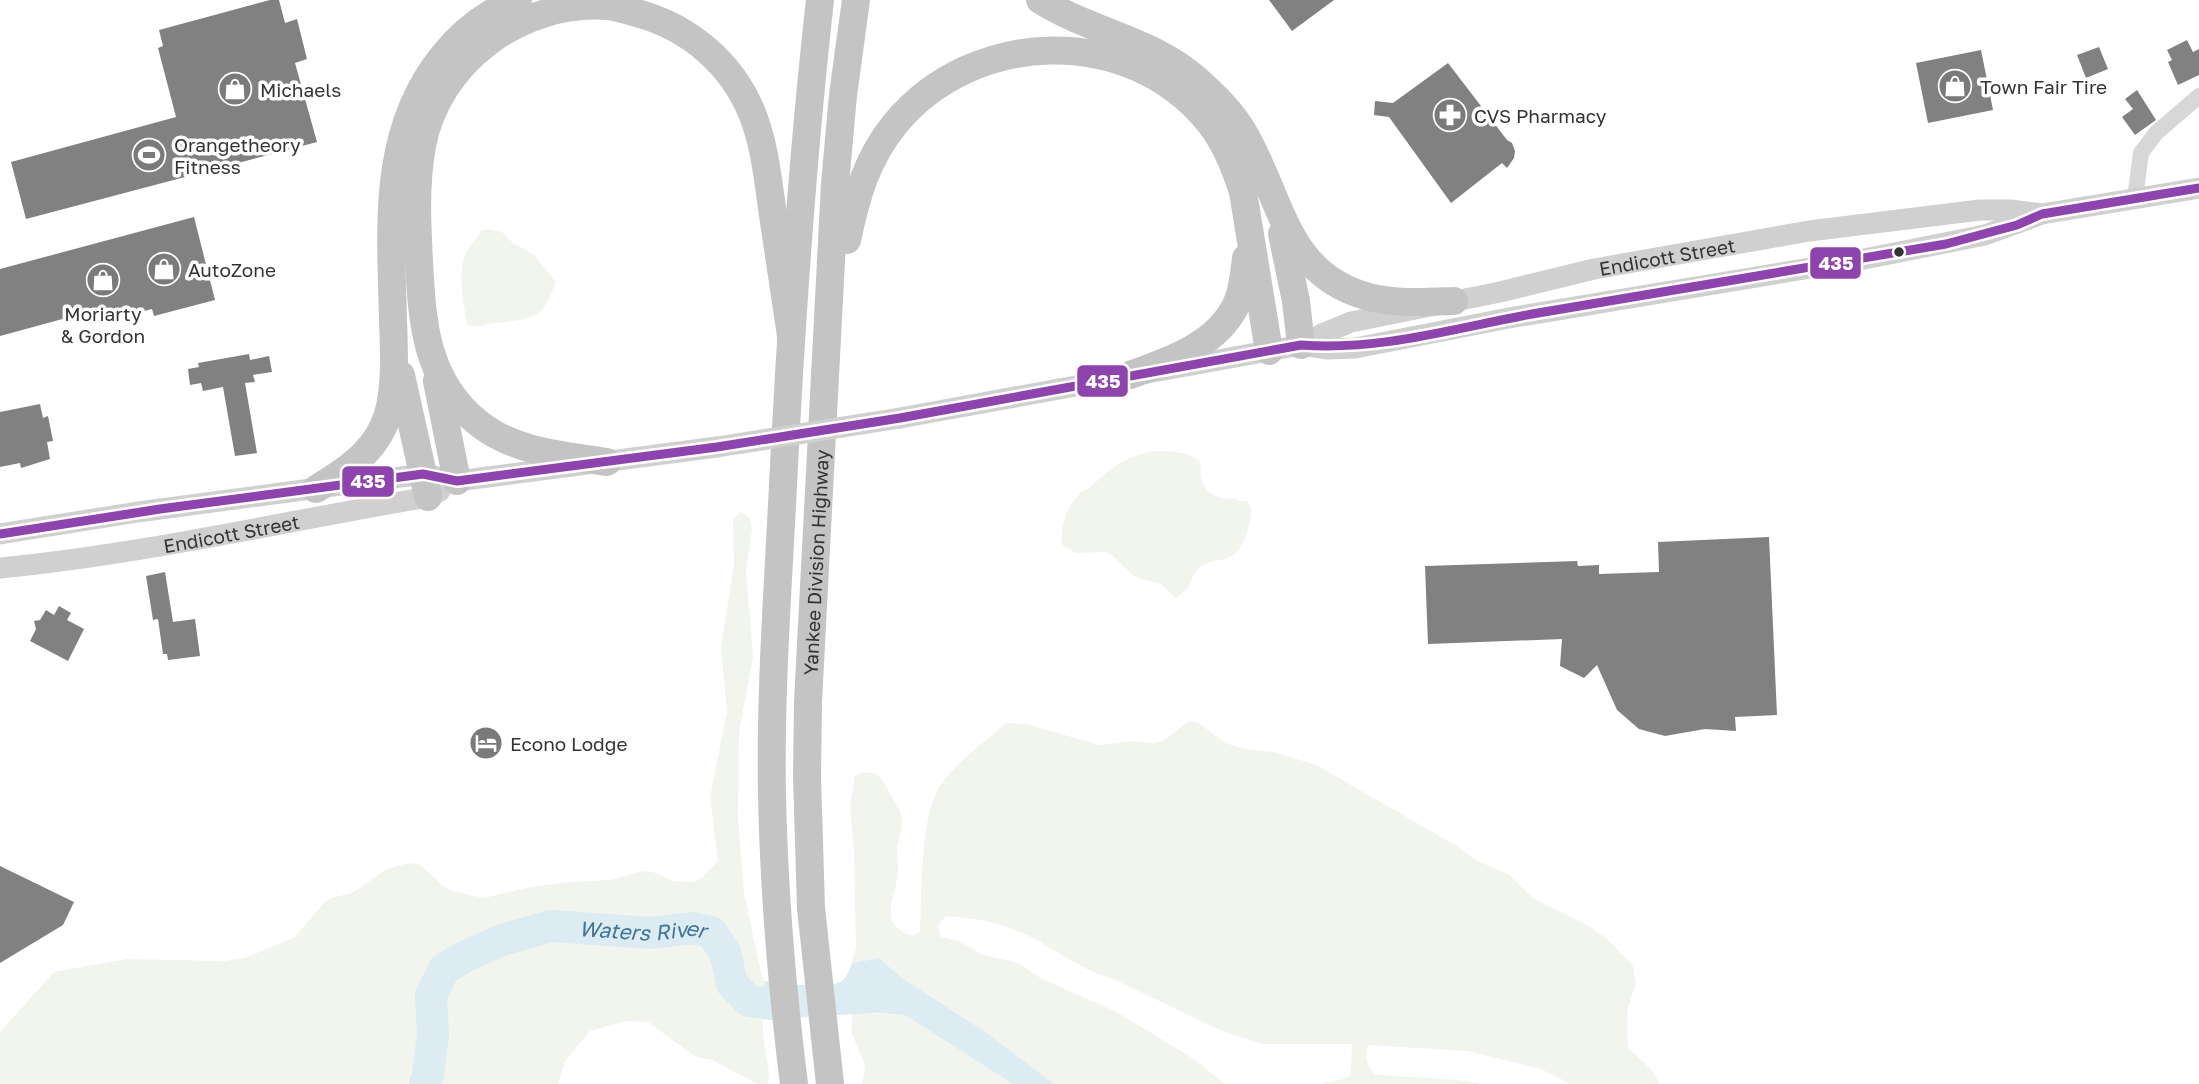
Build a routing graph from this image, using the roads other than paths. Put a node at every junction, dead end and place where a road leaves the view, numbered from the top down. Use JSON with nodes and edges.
{"nodes":[{"id":1,"x":518,"y":0,"type":"edge"},
{"id":2,"x":820,"y":0,"type":"edge"},
{"id":3,"x":856,"y":0,"type":"edge"},
{"id":4,"x":1040,"y":0,"type":"edge"},
{"id":5,"x":2199,"y":96,"type":"edge"},
{"id":6,"x":2199,"y":188,"type":"edge"},
{"id":7,"x":2135,"y":198,"type":"junction"},
{"id":8,"x":1277,"y":207,"type":"junction"},
{"id":9,"x":1246,"y":213,"type":"junction"},
{"id":10,"x":2042,"y":214,"type":"junction"},
{"id":11,"x":1454,"y":302,"type":"junction"},
{"id":12,"x":828,"y":332,"type":"junction"},
{"id":13,"x":791,"y":336,"type":"junction"},
{"id":14,"x":394,"y":342,"type":"junction"},
{"id":15,"x":1301,"y":345,"type":"junction"},
{"id":16,"x":1269,"y":351,"type":"junction"},
{"id":17,"x":433,"y":364,"type":"junction"},
{"id":18,"x":1130,"y":375,"type":"junction"},
{"id":19,"x":607,"y":462,"type":"junction"},
{"id":20,"x":457,"y":481,"type":"junction"},
{"id":21,"x":426,"y":486,"type":"junction"},
{"id":22,"x":316,"y":489,"type":"junction"},
{"id":23,"x":0,"y":534,"type":"edge"},
{"id":24,"x":0,"y":568,"type":"edge"},
{"id":25,"x":794,"y":1084,"type":"edge"},
{"id":26,"x":830,"y":1084,"type":"edge"}],
"edges":[{"from":1,"to":14,"type":"highway"},
{"from":2,"to":13,"type":"highway","name":"Yankee Division Highway"},
{"from":3,"to":12,"type":"highway","name":"Yankee Division Highway"},
{"from":4,"to":8,"type":"highway"},
{"from":5,"to":7,"type":"street"},
{"from":6,"to":7,"type":"main road","name":"Endicott Street"},
{"from":7,"to":10,"type":"main road","name":"Endicott Street"},
{"from":8,"to":11,"type":"highway"},
{"from":8,"to":15,"type":"highway"},
{"from":9,"to":12,"type":"highway"},
{"from":9,"to":16,"type":"highway"},
{"from":9,"to":18,"type":"highway"},
{"from":10,"to":11,"type":"main road","name":"Endicott Street"},
{"from":10,"to":15,"type":"main road","name":"Endicott Street"},
{"from":11,"to":15,"type":"main road","name":"Endicott Street"},
{"from":12,"to":26,"type":"highway","name":"Yankee Division Highway"},
{"from":13,"to":17,"type":"highway"},
{"from":13,"to":25,"type":"highway","name":"Yankee Division Highway"},
{"from":14,"to":21,"type":"highway"},
{"from":14,"to":22,"type":"highway"},
{"from":15,"to":16,"type":"main road","name":"Endicott Street"},
{"from":16,"to":18,"type":"main road","name":"Endicott Street"},
{"from":17,"to":19,"type":"highway"},
{"from":17,"to":20,"type":"highway"},
{"from":18,"to":19,"type":"main road","name":"Endicott Street","bridge":true},
{"from":19,"to":20,"type":"main road","name":"Endicott Street"},
{"from":20,"to":21,"type":"main road","name":"Endicott Street"},
{"from":21,"to":22,"type":"main road","name":"Endicott Street"},
{"from":21,"to":24,"type":"main road","name":"Endicott Street"},
{"from":22,"to":23,"type":"main road","name":"Endicott Street"}]}
